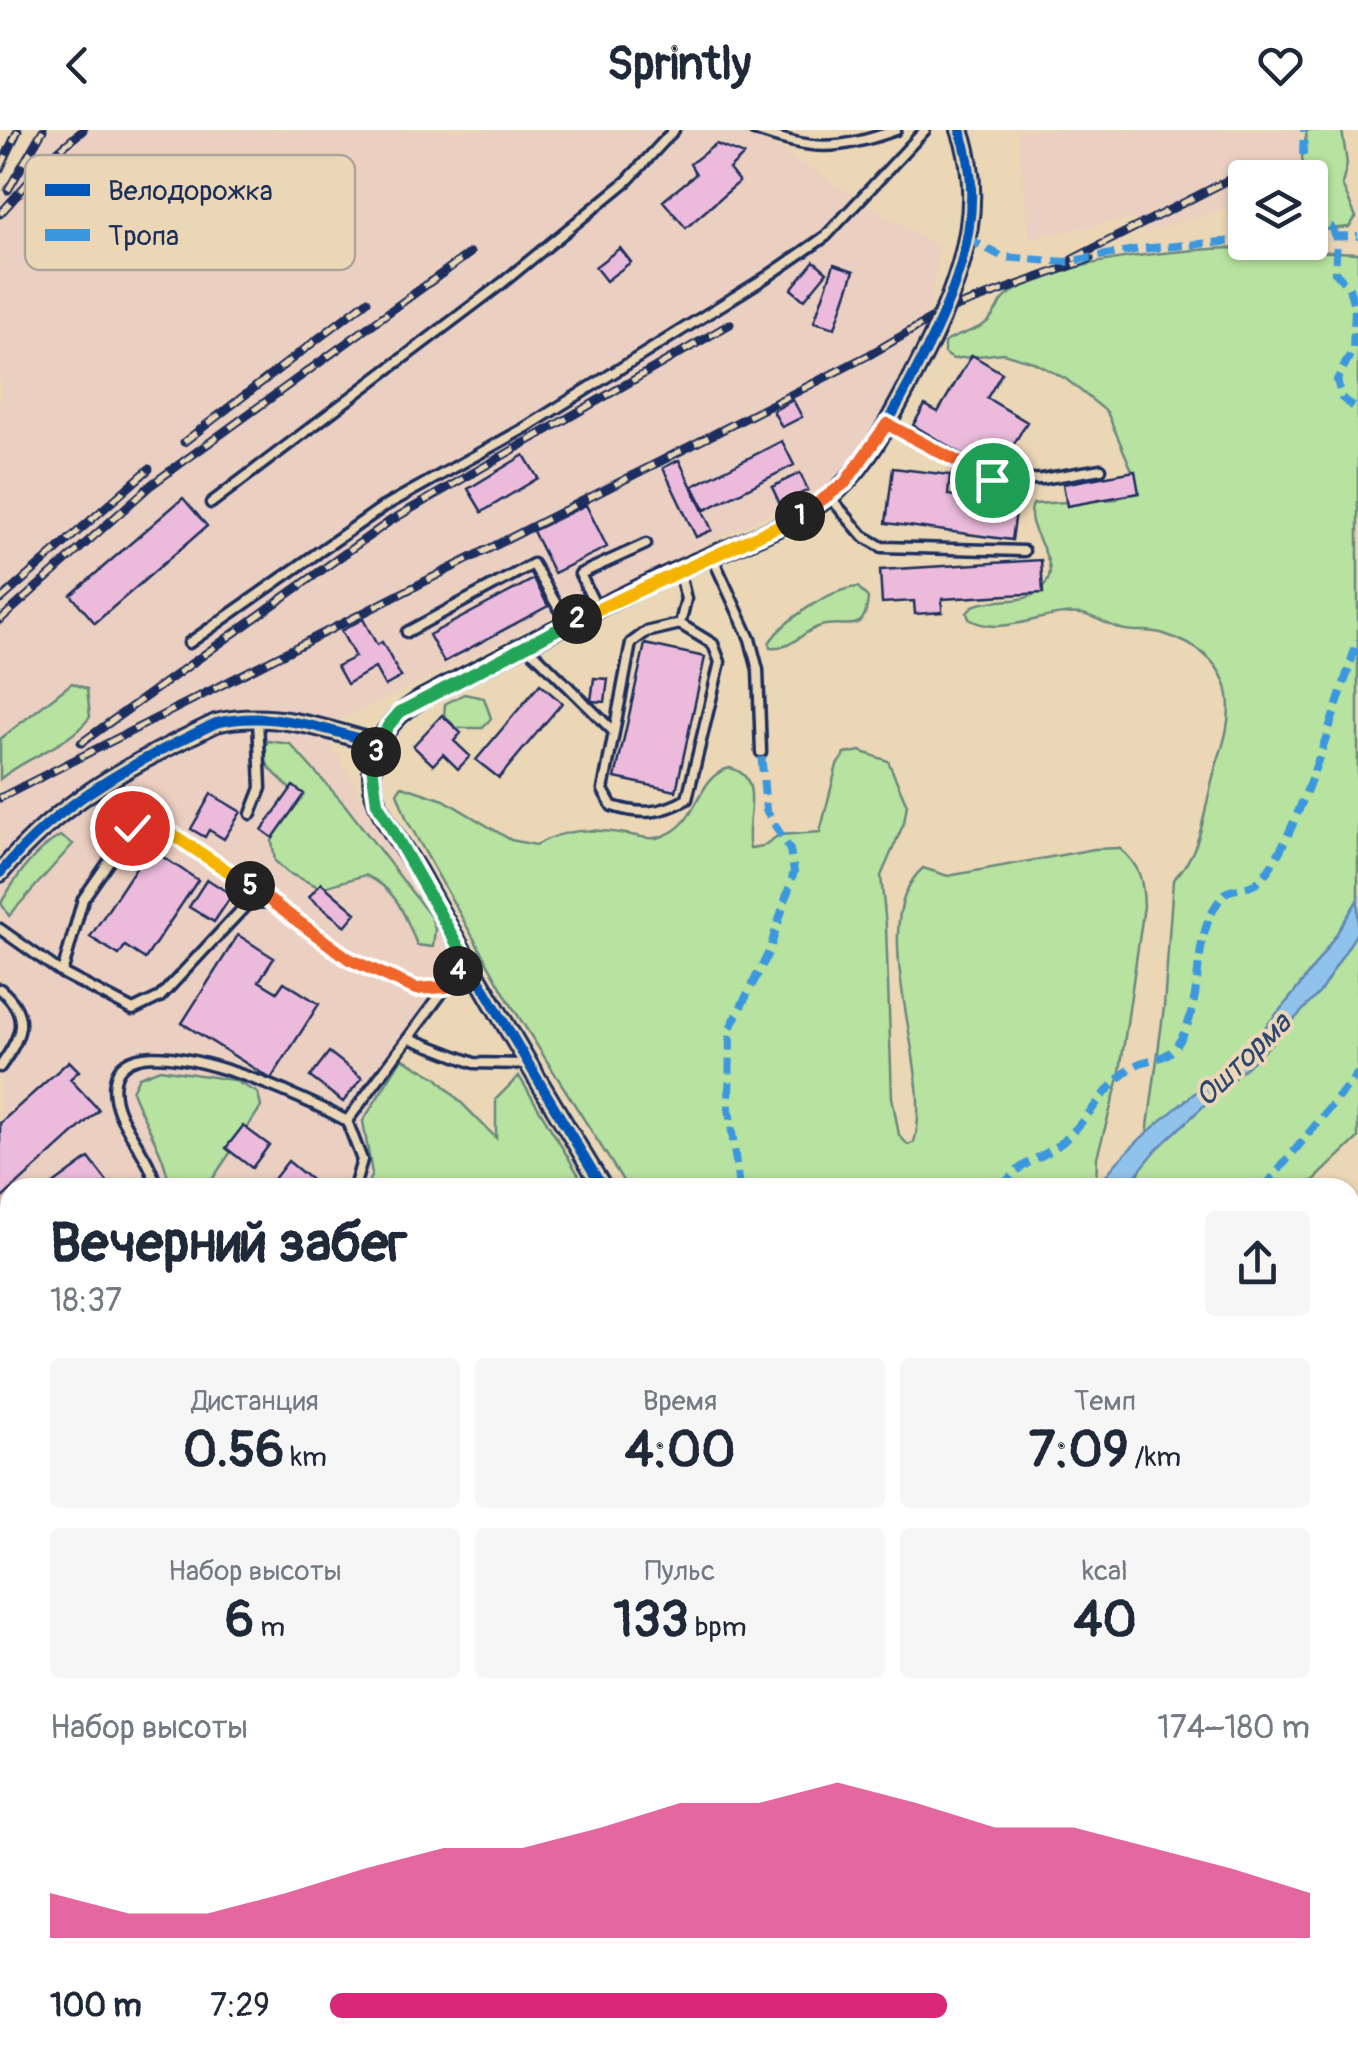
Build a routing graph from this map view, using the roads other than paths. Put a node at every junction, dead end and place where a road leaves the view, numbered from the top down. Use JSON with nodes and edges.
{"nodes":[{"id":1,"x":674,"y":130,"type":"edge"},
{"id":2,"x":754,"y":130,"type":"edge"},
{"id":3,"x":896,"y":130,"type":"edge"},
{"id":4,"x":925,"y":130,"type":"edge"},
{"id":5,"x":963,"y":131,"type":"edge"},
{"id":6,"x":887,"y":424,"type":"junction"},
{"id":7,"x":1100,"y":469,"type":"dead end"},
{"id":8,"x":830,"y":496,"type":"junction"},
{"id":9,"x":211,"y":504,"type":"dead end"},
{"id":10,"x":646,"y":544,"type":"dead end"},
{"id":11,"x":1024,"y":552,"type":"dead end"},
{"id":12,"x":712,"y":556,"type":"junction"},
{"id":13,"x":679,"y":570,"type":"junction"},
{"id":14,"x":597,"y":609,"type":"junction"},
{"id":15,"x":567,"y":624,"type":"junction"},
{"id":16,"x":680,"y":624,"type":"junction"},
{"id":17,"x":407,"y":632,"type":"dead end"},
{"id":18,"x":189,"y":642,"type":"dead end"},
{"id":19,"x":525,"y":644,"type":"junction"},
{"id":20,"x":258,"y":718,"type":"junction"},
{"id":21,"x":614,"y":732,"type":"junction"},
{"id":22,"x":378,"y":744,"type":"junction"},
{"id":23,"x":762,"y":752,"type":"dead end"},
{"id":24,"x":251,"y":814,"type":"dead end"},
{"id":25,"x":0,"y":873,"type":"edge"},
{"id":26,"x":274,"y":902,"type":"junction"},
{"id":27,"x":0,"y":929,"type":"edge"},
{"id":28,"x":466,"y":960,"type":"junction"},
{"id":29,"x":62,"y":973,"type":"junction"},
{"id":30,"x":446,"y":987,"type":"junction"},
{"id":31,"x":0,"y":989,"type":"edge"},
{"id":32,"x":409,"y":1038,"type":"junction"},
{"id":33,"x":528,"y":1064,"type":"junction"},
{"id":34,"x":0,"y":1067,"type":"edge"},
{"id":35,"x":347,"y":1121,"type":"junction"},
{"id":36,"x":152,"y":1178,"type":"edge"},
{"id":37,"x":357,"y":1178,"type":"edge"},
{"id":38,"x":597,"y":1178,"type":"edge"}],
"edges":[{"from":1,"to":9,"type":"lane"},
{"from":2,"to":3,"type":"lane"},
{"from":4,"to":18,"type":"lane"},
{"from":5,"to":6,"type":"street"},
{"from":6,"to":7,"type":"lane"},
{"from":6,"to":8,"type":"street"},
{"from":8,"to":11,"type":"lane"},
{"from":8,"to":12,"type":"street"},
{"from":10,"to":14,"type":"lane"},
{"from":12,"to":13,"type":"street"},
{"from":12,"to":23,"type":"lane"},
{"from":13,"to":14,"type":"street"},
{"from":13,"to":16,"type":"lane"},
{"from":14,"to":15,"type":"street"},
{"from":15,"to":17,"type":"lane"},
{"from":15,"to":19,"type":"street"},
{"from":16,"to":21,"type":"lane"},
{"from":16,"to":21,"type":"lane"},
{"from":19,"to":21,"type":"lane"},
{"from":19,"to":22,"type":"street"},
{"from":20,"to":22,"type":"street"},
{"from":20,"to":24,"type":"lane"},
{"from":20,"to":25,"type":"street"},
{"from":22,"to":28,"type":"street"},
{"from":26,"to":29,"type":"lane"},
{"from":26,"to":29,"type":"lane"},
{"from":26,"to":30,"type":"lane"},
{"from":27,"to":29,"type":"lane"},
{"from":28,"to":30,"type":"lane"},
{"from":28,"to":33,"type":"street"},
{"from":30,"to":32,"type":"lane"},
{"from":31,"to":34,"type":"lane"},
{"from":32,"to":33,"type":"lane"},
{"from":32,"to":35,"type":"lane"},
{"from":33,"to":38,"type":"street"},
{"from":35,"to":36,"type":"lane"},
{"from":35,"to":37,"type":"lane"}]}
